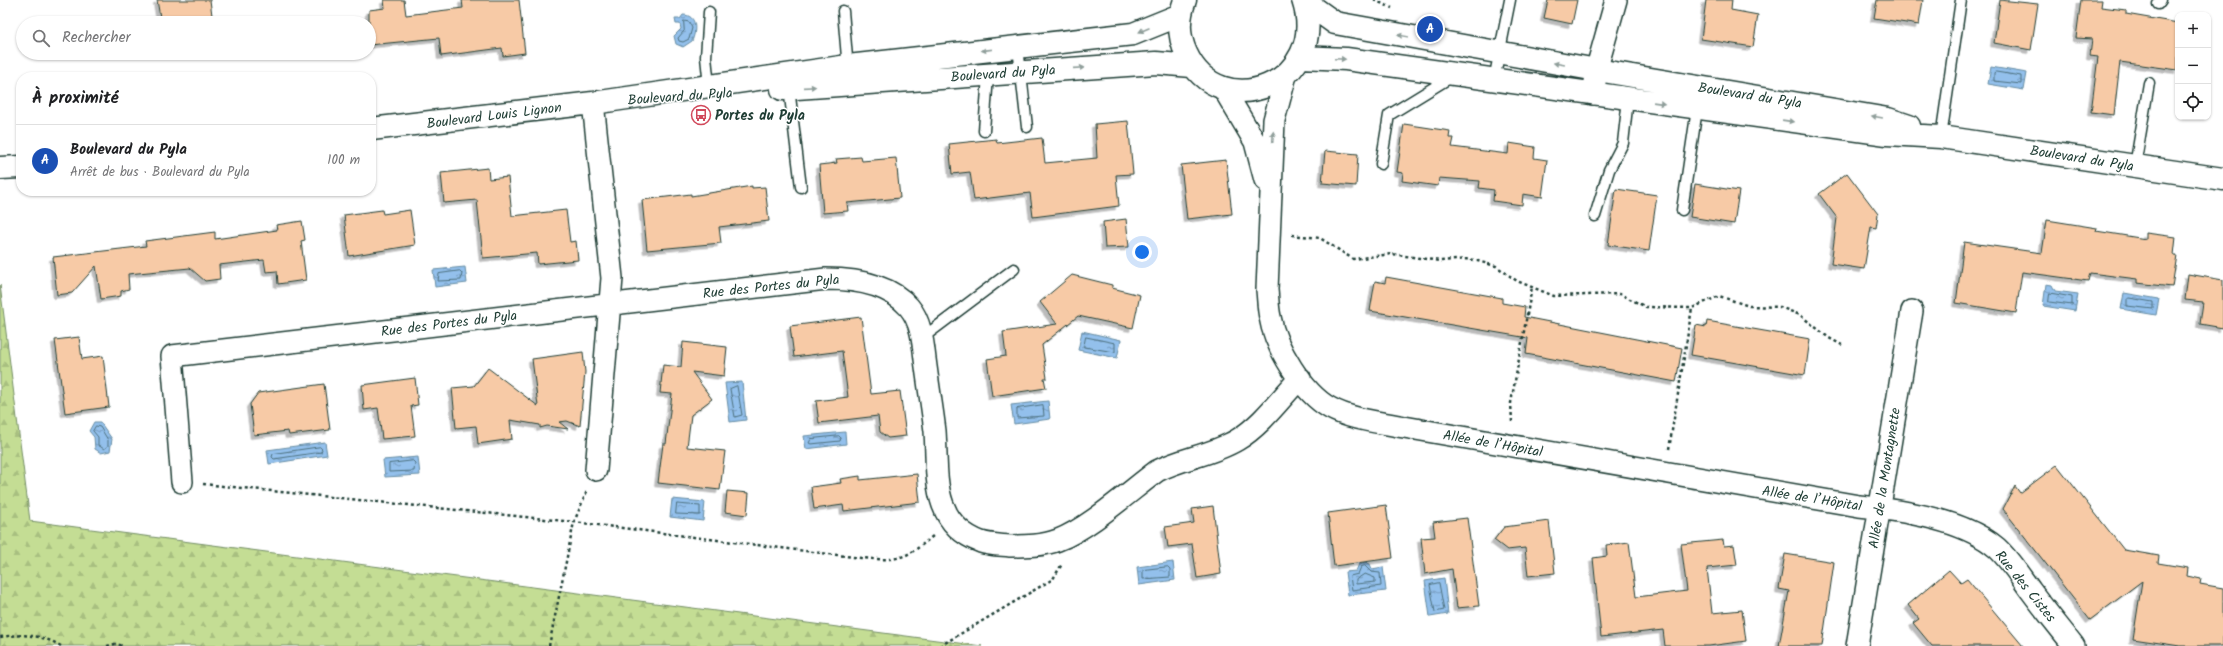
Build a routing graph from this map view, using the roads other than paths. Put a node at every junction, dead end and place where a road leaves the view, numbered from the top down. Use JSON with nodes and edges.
{"nodes":[{"id":1,"x":1303,"y":0,"type":"edge"},
{"id":2,"x":1510,"y":0,"type":"edge"},
{"id":3,"x":1616,"y":0,"type":"edge"},
{"id":4,"x":1961,"y":0,"type":"edge"},
{"id":5,"x":1182,"y":7,"type":"edge"},
{"id":6,"x":843,"y":11,"type":"dead end"},
{"id":7,"x":709,"y":12,"type":"dead end"},
{"id":8,"x":1018,"y":47,"type":"junction"},
{"id":9,"x":1499,"y":53,"type":"junction"},
{"id":10,"x":1301,"y":57,"type":"junction"},
{"id":11,"x":1192,"y":66,"type":"junction"},
{"id":12,"x":1597,"y":70,"type":"junction"},
{"id":13,"x":1022,"y":72,"type":"junction"},
{"id":14,"x":1455,"y":74,"type":"junction"},
{"id":15,"x":849,"y":75,"type":"junction"},
{"id":16,"x":988,"y":75,"type":"junction"},
{"id":17,"x":1286,"y":75,"type":"junction"},
{"id":18,"x":1494,"y":80,"type":"junction"},
{"id":19,"x":2150,"y":83,"type":"dead end"},
{"id":20,"x":709,"y":86,"type":"junction"},
{"id":21,"x":788,"y":88,"type":"junction"},
{"id":22,"x":1223,"y":88,"type":"junction"},
{"id":23,"x":1593,"y":94,"type":"junction"},
{"id":24,"x":1628,"y":99,"type":"junction"},
{"id":25,"x":617,"y":100,"type":"junction"},
{"id":26,"x":593,"y":103,"type":"junction"},
{"id":27,"x":1697,"y":109,"type":"junction"},
{"id":28,"x":1027,"y":127,"type":"dead end"},
{"id":29,"x":376,"y":128,"type":"edge"},
{"id":30,"x":984,"y":131,"type":"dead end"},
{"id":31,"x":1941,"y":137,"type":"junction"},
{"id":32,"x":1381,"y":164,"type":"dead end"},
{"id":33,"x":2135,"y":166,"type":"junction"},
{"id":34,"x":16,"y":167,"type":"edge"},
{"id":35,"x":0,"y":168,"type":"edge"},
{"id":36,"x":2223,"y":180,"type":"edge"},
{"id":37,"x":801,"y":187,"type":"dead end"},
{"id":38,"x":1270,"y":204,"type":"junction"},
{"id":39,"x":1682,"y":210,"type":"dead end"},
{"id":40,"x":1595,"y":216,"type":"dead end"},
{"id":41,"x":1014,"y":269,"type":"dead end"},
{"id":42,"x":611,"y":304,"type":"junction"},
{"id":43,"x":1912,"y":311,"type":"dead end"},
{"id":44,"x":922,"y":338,"type":"junction"},
{"id":45,"x":1300,"y":378,"type":"junction"},
{"id":46,"x":596,"y":470,"type":"road end"},
{"id":47,"x":182,"y":482,"type":"road end"},
{"id":48,"x":1880,"y":508,"type":"junction"},
{"id":49,"x":1857,"y":646,"type":"edge"},
{"id":50,"x":2074,"y":646,"type":"edge"}],
"edges":[{"from":9,"to":1,"type":"main road","name":"Boulevard du Pyla","one_way":true},
{"from":1,"to":10,"type":"main road"},
{"from":2,"to":9,"type":"lane"},
{"from":3,"to":12,"type":"street"},
{"from":4,"to":31,"type":"lane"},
{"from":5,"to":8,"type":"main road","name":"Boulevard du Pyla","one_way":true},
{"from":5,"to":11,"type":"main road"},
{"from":6,"to":15,"type":"lane"},
{"from":7,"to":20,"type":"lane"},
{"from":8,"to":13,"type":"lane"},
{"from":8,"to":15,"type":"main road","name":"Boulevard du Pyla","one_way":true},
{"from":12,"to":9,"type":"main road","name":"Boulevard du Pyla","one_way":true},
{"from":9,"to":18,"type":"lane"},
{"from":10,"to":14,"type":"main road","name":"Boulevard du Pyla","one_way":true},
{"from":10,"to":17,"type":"main road"},
{"from":13,"to":11,"type":"main road","name":"Boulevard du Pyla","one_way":true},
{"from":11,"to":22,"type":"main road"},
{"from":12,"to":23,"type":"street"},
{"from":31,"to":12,"type":"main road","name":"Boulevard du Pyla","one_way":true},
{"from":13,"to":16,"type":"main road","name":"Boulevard du Pyla"},
{"from":13,"to":28,"type":"lane"},
{"from":14,"to":18,"type":"main road","name":"Boulevard du Pyla"},
{"from":14,"to":32,"type":"lane"},
{"from":15,"to":16,"type":"main road","name":"Boulevard du Pyla"},
{"from":15,"to":20,"type":"main road","name":"Boulevard du Pyla"},
{"from":21,"to":15,"type":"main road","name":"Boulevard du Pyla","one_way":true},
{"from":16,"to":30,"type":"lane"},
{"from":17,"to":22,"type":"main road"},
{"from":38,"to":17,"type":"street","name":"Allée de l’Hôpital","one_way":true},
{"from":18,"to":23,"type":"main road","name":"Boulevard du Pyla"},
{"from":19,"to":33,"type":"lane"},
{"from":20,"to":25,"type":"main road","name":"Boulevard du Pyla"},
{"from":21,"to":25,"type":"main road","name":"Boulevard du Pyla"},
{"from":21,"to":37,"type":"lane"},
{"from":22,"to":38,"type":"street","name":"Allée de l’Hôpital"},
{"from":23,"to":24,"type":"main road","name":"Boulevard du Pyla"},
{"from":24,"to":27,"type":"main road","name":"Boulevard du Pyla","one_way":true},
{"from":24,"to":40,"type":"lane"},
{"from":25,"to":26,"type":"main road","name":"Boulevard Louis Lignon"},
{"from":26,"to":29,"type":"main road","name":"Boulevard Louis Lignon"},
{"from":26,"to":42,"type":"street"},
{"from":27,"to":31,"type":"main road","name":"Boulevard du Pyla","one_way":true},
{"from":27,"to":39,"type":"lane"},
{"from":31,"to":33,"type":"main road","name":"Boulevard du Pyla"},
{"from":33,"to":36,"type":"main road","name":"Boulevard du Pyla"},
{"from":34,"to":35,"type":"main road"},
{"from":38,"to":45,"type":"street","name":"Allée de l’Hôpital"},
{"from":41,"to":44,"type":"lane"},
{"from":42,"to":44,"type":"street","name":"Rue des Portes du Pyla"},
{"from":42,"to":46,"type":"street"},
{"from":42,"to":47,"type":"street","name":"Rue des Portes du Pyla"},
{"from":43,"to":48,"type":"street","name":"Allée de la Montagnette"},
{"from":44,"to":45,"type":"street","name":"Rue des Portes du Pyla"},
{"from":45,"to":48,"type":"street","name":"Allée de l’Hôpital"},
{"from":48,"to":49,"type":"street","name":"Allée de la Montagnette"},
{"from":48,"to":50,"type":"street","name":"Rue des Cistes"}]}
